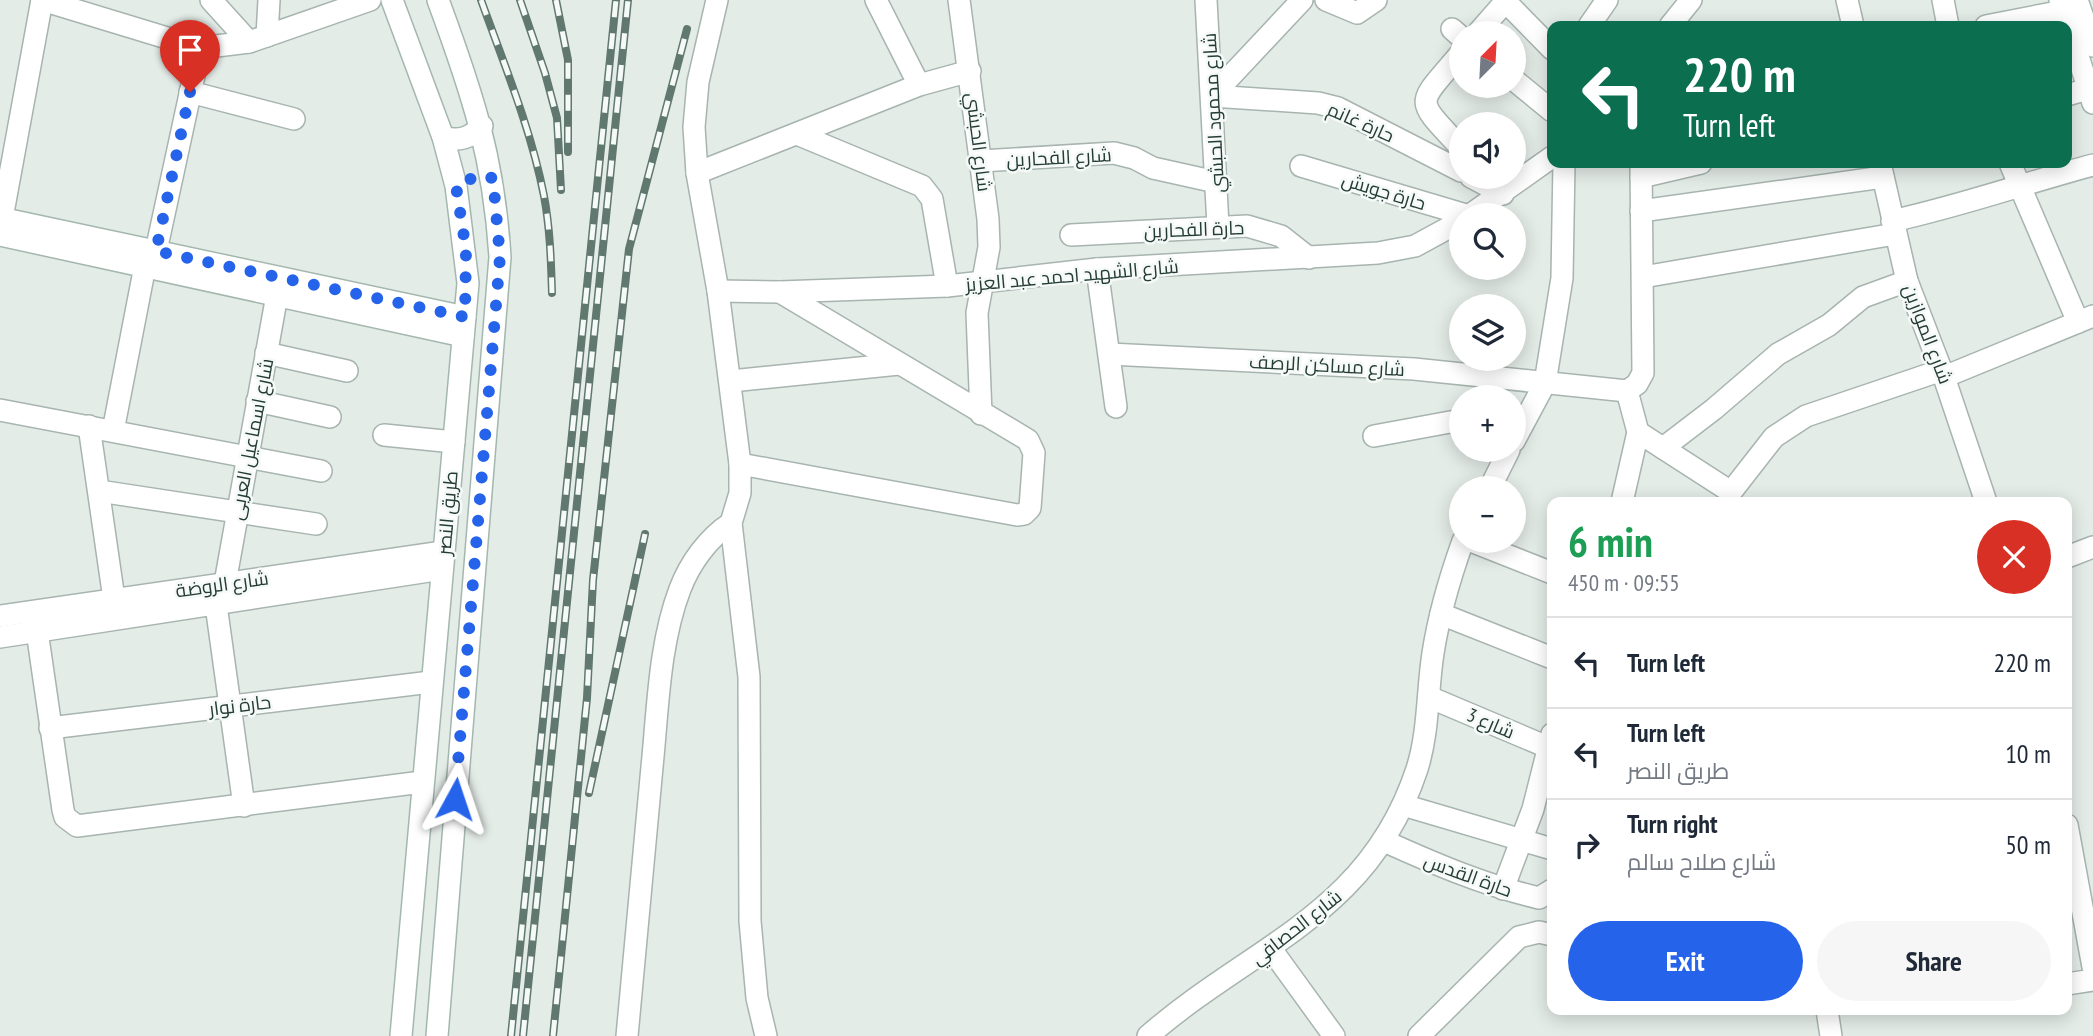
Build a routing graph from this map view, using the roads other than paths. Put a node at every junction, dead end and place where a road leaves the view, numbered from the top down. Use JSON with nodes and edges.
{"nodes":[{"id":1,"x":42,"y":0,"type":"edge"},
{"id":2,"x":211,"y":0,"type":"edge"},
{"id":3,"x":269,"y":0,"type":"edge"},
{"id":4,"x":370,"y":0,"type":"edge"},
{"id":5,"x":392,"y":0,"type":"edge"},
{"id":6,"x":438,"y":0,"type":"edge"},
{"id":7,"x":717,"y":0,"type":"edge"},
{"id":8,"x":876,"y":0,"type":"edge"},
{"id":9,"x":959,"y":0,"type":"edge"},
{"id":10,"x":1206,"y":0,"type":"edge"},
{"id":11,"x":1302,"y":0,"type":"edge"},
{"id":12,"x":1326,"y":0,"type":"edge"},
{"id":13,"x":1607,"y":0,"type":"edge"},
{"id":14,"x":1691,"y":0,"type":"edge"},
{"id":15,"x":1847,"y":0,"type":"edge"},
{"id":16,"x":1943,"y":0,"type":"edge"},
{"id":17,"x":1505,"y":1,"type":"edge"},
{"id":18,"x":2067,"y":3,"type":"edge"},
{"id":19,"x":1371,"y":5,"type":"edge"},
{"id":20,"x":1488,"y":21,"type":"edge"},
{"id":21,"x":1592,"y":21,"type":"edge"},
{"id":22,"x":1674,"y":21,"type":"edge"},
{"id":23,"x":1852,"y":21,"type":"edge"},
{"id":24,"x":1947,"y":21,"type":"edge"},
{"id":25,"x":2004,"y":21,"type":"edge"},
{"id":26,"x":2072,"y":21,"type":"edge"},
{"id":27,"x":2072,"y":22,"type":"edge"},
{"id":28,"x":258,"y":39,"type":"junction"},
{"id":29,"x":1547,"y":44,"type":"edge"},
{"id":30,"x":2093,"y":46,"type":"edge"},
{"id":31,"x":200,"y":48,"type":"junction"},
{"id":32,"x":1449,"y":68,"type":"edge"},
{"id":33,"x":970,"y":71,"type":"junction"},
{"id":34,"x":919,"y":85,"type":"junction"},
{"id":35,"x":1526,"y":90,"type":"edge"},
{"id":36,"x":190,"y":92,"type":"junction"},
{"id":37,"x":2072,"y":95,"type":"edge"},
{"id":38,"x":1212,"y":96,"type":"junction"},
{"id":39,"x":2091,"y":96,"type":"edge"},
{"id":40,"x":1547,"y":107,"type":"edge"},
{"id":41,"x":294,"y":120,"type":"dead end"},
{"id":42,"x":482,"y":126,"type":"junction"},
{"id":43,"x":796,"y":134,"type":"junction"},
{"id":44,"x":1449,"y":135,"type":"edge"},
{"id":45,"x":443,"y":136,"type":"junction"},
{"id":46,"x":981,"y":161,"type":"junction"},
{"id":47,"x":1547,"y":161,"type":"edge"},
{"id":48,"x":1449,"y":165,"type":"edge"},
{"id":49,"x":2093,"y":165,"type":"edge"},
{"id":50,"x":1301,"y":166,"type":"dead end"},
{"id":51,"x":1564,"y":168,"type":"edge"},
{"id":52,"x":2012,"y":168,"type":"edge"},
{"id":53,"x":1641,"y":170,"type":"edge"},
{"id":54,"x":1882,"y":170,"type":"edge"},
{"id":55,"x":697,"y":173,"type":"junction"},
{"id":56,"x":493,"y":178,"type":"junction"},
{"id":57,"x":1216,"y":182,"type":"junction"},
{"id":58,"x":2019,"y":185,"type":"junction"},
{"id":59,"x":456,"y":186,"type":"junction"},
{"id":60,"x":1494,"y":189,"type":"edge"},
{"id":61,"x":1498,"y":189,"type":"edge"},
{"id":62,"x":1503,"y":194,"type":"junction"},
{"id":63,"x":1488,"y":203,"type":"edge"},
{"id":64,"x":1449,"y":209,"type":"edge"},
{"id":65,"x":1641,"y":211,"type":"junction"},
{"id":66,"x":1,"y":224,"type":"edge"},
{"id":67,"x":1218,"y":226,"type":"junction"},
{"id":68,"x":1449,"y":228,"type":"edge"},
{"id":69,"x":1894,"y":228,"type":"junction"},
{"id":70,"x":1071,"y":235,"type":"dead end"},
{"id":71,"x":150,"y":258,"type":"junction"},
{"id":72,"x":1309,"y":258,"type":"junction"},
{"id":73,"x":1097,"y":269,"type":"junction"},
{"id":74,"x":1643,"y":277,"type":"junction"},
{"id":75,"x":1907,"y":281,"type":"junction"},
{"id":76,"x":980,"y":284,"type":"junction"},
{"id":77,"x":947,"y":286,"type":"junction"},
{"id":78,"x":718,"y":291,"type":"junction"},
{"id":79,"x":780,"y":292,"type":"junction"},
{"id":80,"x":277,"y":295,"type":"junction"},
{"id":81,"x":2085,"y":319,"type":"edge"},
{"id":82,"x":464,"y":327,"type":"junction"},
{"id":83,"x":267,"y":353,"type":"junction"},
{"id":84,"x":1109,"y":354,"type":"junction"},
{"id":85,"x":899,"y":364,"type":"junction"},
{"id":86,"x":347,"y":371,"type":"dead end"},
{"id":87,"x":1943,"y":374,"type":"junction"},
{"id":88,"x":731,"y":381,"type":"junction"},
{"id":89,"x":1545,"y":383,"type":"junction"},
{"id":90,"x":1627,"y":391,"type":"junction"},
{"id":91,"x":257,"y":401,"type":"junction"},
{"id":92,"x":1526,"y":405,"type":"edge"},
{"id":93,"x":1116,"y":407,"type":"dead end"},
{"id":94,"x":0,"y":410,"type":"edge"},
{"id":95,"x":981,"y":414,"type":"junction"},
{"id":96,"x":330,"y":417,"type":"dead end"},
{"id":97,"x":1449,"y":422,"type":"edge"},
{"id":98,"x":89,"y":426,"type":"junction"},
{"id":99,"x":113,"y":431,"type":"junction"},
{"id":100,"x":1638,"y":432,"type":"junction"},
{"id":101,"x":384,"y":435,"type":"dead end"},
{"id":102,"x":1374,"y":436,"type":"dead end"},
{"id":103,"x":454,"y":442,"type":"junction"},
{"id":104,"x":1663,"y":448,"type":"junction"},
{"id":105,"x":247,"y":457,"type":"junction"},
{"id":106,"x":740,"y":464,"type":"junction"},
{"id":107,"x":321,"y":471,"type":"dead end"},
{"id":108,"x":99,"y":491,"type":"junction"},
{"id":109,"x":1623,"y":497,"type":"edge"},
{"id":110,"x":1731,"y":497,"type":"edge"},
{"id":111,"x":1984,"y":497,"type":"edge"},
{"id":112,"x":237,"y":512,"type":"junction"},
{"id":113,"x":732,"y":523,"type":"junction"},
{"id":114,"x":316,"y":524,"type":"dead end"},
{"id":115,"x":2093,"y":547,"type":"edge"},
{"id":116,"x":1459,"y":553,"type":"edge"},
{"id":117,"x":1501,"y":553,"type":"edge"},
{"id":118,"x":2072,"y":555,"type":"edge"},
{"id":119,"x":442,"y":560,"type":"junction"},
{"id":120,"x":1547,"y":571,"type":"edge"},
{"id":121,"x":225,"y":583,"type":"junction"},
{"id":122,"x":114,"y":599,"type":"junction"},
{"id":123,"x":216,"y":605,"type":"junction"},
{"id":124,"x":1441,"y":614,"type":"junction"},
{"id":125,"x":0,"y":616,"type":"edge"},
{"id":126,"x":37,"y":631,"type":"junction"},
{"id":127,"x":0,"y":636,"type":"edge"},
{"id":128,"x":1547,"y":656,"type":"edge"},
{"id":129,"x":431,"y":682,"type":"junction"},
{"id":130,"x":1429,"y":697,"type":"junction"},
{"id":131,"x":229,"y":706,"type":"junction"},
{"id":132,"x":50,"y":728,"type":"junction"},
{"id":133,"x":1547,"y":742,"type":"edge"},
{"id":134,"x":1547,"y":757,"type":"edge"},
{"id":135,"x":422,"y":782,"type":"junction"},
{"id":136,"x":1403,"y":805,"type":"junction"},
{"id":137,"x":244,"y":806,"type":"junction"},
{"id":138,"x":1384,"y":841,"type":"junction"},
{"id":139,"x":1522,"y":841,"type":"junction"},
{"id":140,"x":1547,"y":848,"type":"edge"},
{"id":141,"x":2072,"y":871,"type":"edge"},
{"id":142,"x":1503,"y":890,"type":"junction"},
{"id":143,"x":1547,"y":893,"type":"edge"},
{"id":144,"x":2076,"y":911,"type":"edge"},
{"id":145,"x":1546,"y":934,"type":"edge"},
{"id":146,"x":1271,"y":949,"type":"junction"},
{"id":147,"x":2093,"y":967,"type":"edge"},
{"id":148,"x":2093,"y":980,"type":"edge"},
{"id":149,"x":2072,"y":983,"type":"edge"},
{"id":150,"x":1828,"y":1015,"type":"edge"},
{"id":151,"x":401,"y":1036,"type":"edge"},
{"id":152,"x":437,"y":1036,"type":"edge"},
{"id":153,"x":627,"y":1036,"type":"edge"},
{"id":154,"x":766,"y":1036,"type":"edge"},
{"id":155,"x":1148,"y":1036,"type":"edge"},
{"id":156,"x":1335,"y":1036,"type":"edge"},
{"id":157,"x":1419,"y":1036,"type":"edge"},
{"id":158,"x":1831,"y":1036,"type":"edge"}],
"edges":[{"from":1,"to":31,"type":"street"},
{"from":1,"to":66,"type":"street"},
{"from":2,"to":28,"type":"street"},
{"from":3,"to":28,"type":"street"},
{"from":4,"to":28,"type":"street"},
{"from":5,"to":45,"type":"street","name":"طريق النصر"},
{"from":6,"to":42,"type":"street","name":"طريق النصر"},
{"from":7,"to":55,"type":"street"},
{"from":8,"to":34,"type":"street"},
{"from":9,"to":33,"type":"street","name":"شارع الحبشي"},
{"from":10,"to":38,"type":"street","name":"شارع محمود الحبشي"},
{"from":11,"to":38,"type":"street"},
{"from":12,"to":19,"type":"street"},
{"from":13,"to":21,"type":"street"},
{"from":14,"to":22,"type":"street"},
{"from":15,"to":23,"type":"street"},
{"from":16,"to":24,"type":"street"},
{"from":17,"to":20,"type":"street"},
{"from":17,"to":29,"type":"street"},
{"from":18,"to":25,"type":"street"},
{"from":18,"to":26,"type":"street"},
{"from":18,"to":30,"type":"street"},
{"from":27,"to":39,"type":"street"},
{"from":28,"to":31,"type":"street"},
{"from":31,"to":36,"type":"street"},
{"from":32,"to":44,"type":"street"},
{"from":33,"to":34,"type":"street"},
{"from":33,"to":46,"type":"street","name":"شارع الحبشي"},
{"from":34,"to":43,"type":"street"},
{"from":35,"to":40,"type":"street"},
{"from":36,"to":41,"type":"street"},
{"from":36,"to":71,"type":"street"},
{"from":37,"to":39,"type":"street"},
{"from":38,"to":48,"type":"street","name":"حارة غانم"},
{"from":38,"to":57,"type":"street","name":"شارع محمود الحبشي"},
{"from":42,"to":45,"type":"street"},
{"from":42,"to":56,"type":"street","name":"طريق النصر"},
{"from":43,"to":55,"type":"street"},
{"from":43,"to":77,"type":"street"},
{"from":45,"to":59,"type":"street","name":"طريق النصر"},
{"from":46,"to":57,"type":"street","name":"شارع الفحارين"},
{"from":46,"to":76,"type":"street","name":"شارع الحبشي"},
{"from":47,"to":62,"type":"street"},
{"from":49,"to":58,"type":"street"},
{"from":50,"to":64,"type":"street","name":"حارة جويش"},
{"from":51,"to":89,"type":"street"},
{"from":52,"to":58,"type":"street"},
{"from":53,"to":65,"type":"street"},
{"from":54,"to":65,"type":"street"},
{"from":54,"to":69,"type":"street","name":"شارع الموازين"},
{"from":55,"to":78,"type":"street"},
{"from":56,"to":59,"type":"street"},
{"from":56,"to":152,"type":"street","name":"طريق النصر"},
{"from":57,"to":67,"type":"street","name":"شارع محمود الحبشي"},
{"from":58,"to":69,"type":"street"},
{"from":58,"to":81,"type":"street"},
{"from":59,"to":82,"type":"street","name":"طريق النصر"},
{"from":60,"to":62,"type":"street"},
{"from":61,"to":62,"type":"street"},
{"from":62,"to":63,"type":"street"},
{"from":65,"to":74,"type":"street"},
{"from":66,"to":71,"type":"street"},
{"from":67,"to":70,"type":"street","name":"حارة الفحارين"},
{"from":67,"to":72,"type":"street","name":"حارة الفحارين"},
{"from":68,"to":72,"type":"street","name":"شارع الشهيد احمد عبد العزيز"},
{"from":69,"to":74,"type":"street"},
{"from":69,"to":75,"type":"street","name":"شارع الموازين"},
{"from":71,"to":80,"type":"street"},
{"from":71,"to":82,"type":"street"},
{"from":71,"to":99,"type":"street"},
{"from":72,"to":73,"type":"street","name":"شارع الشهيد احمد عبد العزيز"},
{"from":73,"to":76,"type":"street","name":"شارع الشهيد احمد عبد العزيز"},
{"from":73,"to":84,"type":"street"},
{"from":74,"to":90,"type":"street"},
{"from":75,"to":87,"type":"street","name":"شارع الموازين"},
{"from":75,"to":104,"type":"street"},
{"from":76,"to":77,"type":"street","name":"شارع الشهيد احمد عبد العزيز"},
{"from":76,"to":95,"type":"street","name":"شارع الحبشي"},
{"from":77,"to":79,"type":"street","name":"شارع الشهيد احمد عبد العزيز"},
{"from":78,"to":79,"type":"street","name":"شارع الشهيد احمد عبد العزيز"},
{"from":78,"to":88,"type":"street"},
{"from":79,"to":85,"type":"street"},
{"from":80,"to":82,"type":"street"},
{"from":80,"to":83,"type":"street","name":"شارع اسماعيل العربى"},
{"from":81,"to":87,"type":"street"},
{"from":82,"to":103,"type":"street","name":"طريق النصر"},
{"from":83,"to":86,"type":"street"},
{"from":83,"to":91,"type":"street","name":"شارع اسماعيل العربى"},
{"from":84,"to":89,"type":"street","name":"شارع مساكن الرصف"},
{"from":84,"to":93,"type":"street"},
{"from":85,"to":88,"type":"street"},
{"from":85,"to":95,"type":"street"},
{"from":87,"to":110,"type":"street"},
{"from":87,"to":111,"type":"street","name":"شارع الموازين"},
{"from":88,"to":106,"type":"street"},
{"from":89,"to":90,"type":"street","name":"شارع مساكن الرصف"},
{"from":89,"to":92,"type":"street"},
{"from":90,"to":100,"type":"street"},
{"from":91,"to":96,"type":"street"},
{"from":91,"to":105,"type":"street","name":"شارع اسماعيل العربى"},
{"from":94,"to":98,"type":"street"},
{"from":95,"to":106,"type":"street"},
{"from":97,"to":102,"type":"street"},
{"from":98,"to":99,"type":"street"},
{"from":98,"to":108,"type":"street"},
{"from":99,"to":105,"type":"street"},
{"from":100,"to":104,"type":"street"},
{"from":100,"to":109,"type":"street"},
{"from":101,"to":103,"type":"street"},
{"from":103,"to":119,"type":"street","name":"طريق النصر"},
{"from":104,"to":110,"type":"street"},
{"from":105,"to":107,"type":"street"},
{"from":105,"to":112,"type":"street","name":"شارع اسماعيل العربى"},
{"from":106,"to":113,"type":"street"},
{"from":108,"to":112,"type":"street"},
{"from":108,"to":122,"type":"street"},
{"from":112,"to":114,"type":"street"},
{"from":112,"to":121,"type":"street","name":"شارع اسماعيل العربى"},
{"from":113,"to":153,"type":"street"},
{"from":113,"to":154,"type":"street"},
{"from":115,"to":118,"type":"street"},
{"from":116,"to":124,"type":"street","name":"شارع الحصافي"},
{"from":117,"to":120,"type":"street"},
{"from":119,"to":121,"type":"street","name":"شارع الروضة"},
{"from":119,"to":123,"type":"street","name":"شارع الروضة"},
{"from":119,"to":129,"type":"street","name":"طريق النصر"},
{"from":121,"to":122,"type":"street","name":"شارع الروضة"},
{"from":122,"to":125,"type":"street","name":"شارع الروضة"},
{"from":123,"to":126,"type":"street","name":"شارع الروضة"},
{"from":123,"to":131,"type":"street"},
{"from":124,"to":128,"type":"street"},
{"from":124,"to":130,"type":"street","name":"شارع الحصافي"},
{"from":126,"to":127,"type":"street","name":"شارع الروضة"},
{"from":126,"to":132,"type":"street"},
{"from":129,"to":131,"type":"street","name":"حارة نوار"},
{"from":129,"to":135,"type":"street","name":"طريق النصر"},
{"from":130,"to":133,"type":"street","name":"شارع 3"},
{"from":130,"to":136,"type":"street","name":"شارع الحصافي"},
{"from":131,"to":132,"type":"street","name":"حارة نوار"},
{"from":131,"to":137,"type":"street"},
{"from":132,"to":137,"type":"street"},
{"from":134,"to":139,"type":"street"},
{"from":135,"to":137,"type":"street"},
{"from":135,"to":151,"type":"street","name":"طريق النصر"},
{"from":136,"to":138,"type":"street","name":"شارع الحصافي"},
{"from":136,"to":139,"type":"street"},
{"from":138,"to":142,"type":"street","name":"حارة القدس"},
{"from":138,"to":146,"type":"street","name":"شارع الحصافي"},
{"from":139,"to":140,"type":"street"},
{"from":139,"to":142,"type":"street"},
{"from":141,"to":144,"type":"street"},
{"from":142,"to":143,"type":"street","name":"حارة القدس"},
{"from":144,"to":147,"type":"street"},
{"from":145,"to":157,"type":"street"},
{"from":146,"to":155,"type":"street","name":"شارع الحصافي"},
{"from":146,"to":156,"type":"street"},
{"from":148,"to":149,"type":"street"},
{"from":150,"to":158,"type":"street"}]}
